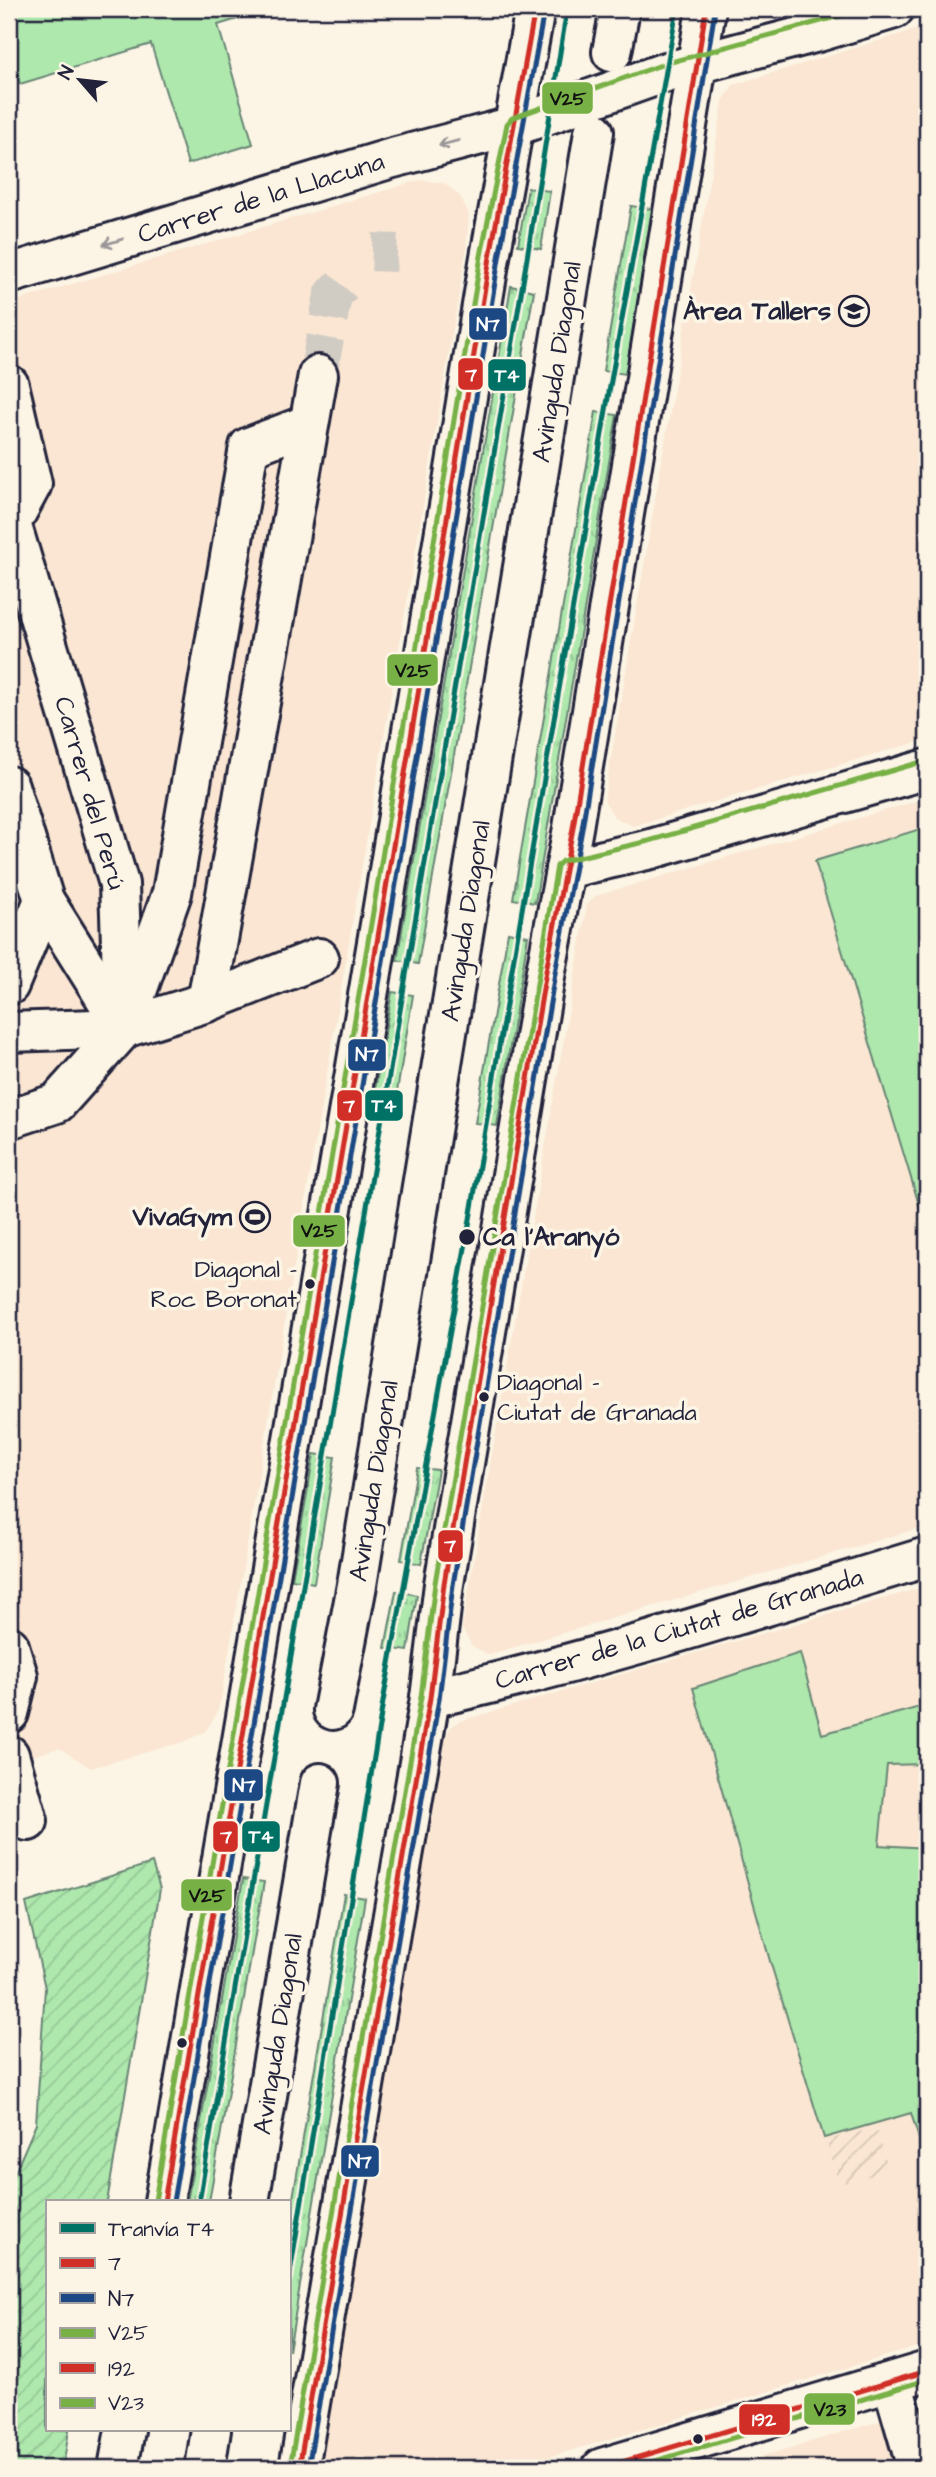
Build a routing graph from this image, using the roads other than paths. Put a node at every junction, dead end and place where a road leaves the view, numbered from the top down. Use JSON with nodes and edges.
{"nodes":[{"id":1,"x":535,"y":9,"type":"edge"},
{"id":2,"x":620,"y":9,"type":"edge"},
{"id":3,"x":706,"y":9,"type":"edge"},
{"id":4,"x":894,"y":9,"type":"edge"},
{"id":5,"x":612,"y":52,"type":"dead end"},
{"id":6,"x":697,"y":63,"type":"junction"},
{"id":7,"x":515,"y":126,"type":"junction"},
{"id":8,"x":594,"y":132,"type":"dead end"},
{"id":9,"x":9,"y":274,"type":"edge"},
{"id":10,"x":318,"y":375,"type":"tunnel mouth"},
{"id":11,"x":9,"y":385,"type":"edge"},
{"id":12,"x":309,"y":424,"type":"junction"},
{"id":13,"x":10,"y":524,"type":"edge"},
{"id":14,"x":927,"y":769,"type":"edge"},
{"id":15,"x":9,"y":786,"type":"edge"},
{"id":16,"x":565,"y":869,"type":"junction"},
{"id":17,"x":120,"y":884,"type":"junction"},
{"id":18,"x":172,"y":893,"type":"junction"},
{"id":19,"x":44,"y":900,"type":"junction"},
{"id":20,"x":225,"y":902,"type":"junction"},
{"id":21,"x":320,"y":958,"type":"dead end"},
{"id":22,"x":9,"y":985,"type":"edge"},
{"id":23,"x":207,"y":1002,"type":"junction"},
{"id":24,"x":124,"y":1028,"type":"junction"},
{"id":25,"x":9,"y":1032,"type":"edge"},
{"id":26,"x":9,"y":1119,"type":"edge"},
{"id":27,"x":927,"y":1557,"type":"edge"},
{"id":28,"x":9,"y":1646,"type":"edge"},
{"id":29,"x":430,"y":1698,"type":"junction"},
{"id":30,"x":333,"y":1710,"type":"dead end"},
{"id":31,"x":9,"y":1713,"type":"edge"},
{"id":32,"x":9,"y":1759,"type":"edge"},
{"id":33,"x":320,"y":1783,"type":"dead end"},
{"id":34,"x":28,"y":1821,"type":"dead end"},
{"id":35,"x":164,"y":2200,"type":"edge"},
{"id":36,"x":250,"y":2200,"type":"edge"},
{"id":37,"x":910,"y":2377,"type":"edge"},
{"id":38,"x":125,"y":2432,"type":"edge"},
{"id":39,"x":211,"y":2432,"type":"edge"},
{"id":40,"x":118,"y":2468,"type":"edge"},
{"id":41,"x":205,"y":2468,"type":"edge"},
{"id":42,"x":299,"y":2468,"type":"edge"},
{"id":43,"x":602,"y":2468,"type":"edge"},
{"id":44,"x":917,"y":2468,"type":"edge"}],
"edges":[{"from":1,"to":7,"type":"street"},
{"from":2,"to":5,"type":"street"},
{"from":3,"to":6,"type":"street"},
{"from":4,"to":6,"type":"street"},
{"from":6,"to":7,"type":"street","name":"Carrer de la Llacuna"},
{"from":6,"to":16,"type":"street"},
{"from":7,"to":9,"type":"street","name":"Carrer de la Llacuna","one_way":true},
{"from":7,"to":35,"type":"street"},
{"from":8,"to":30,"type":"street","name":"Avinguda Diagonal"},
{"from":10,"to":12,"type":"street"},
{"from":11,"to":13,"type":"street","name":"Carrer del Perú"},
{"from":12,"to":18,"type":"street"},
{"from":12,"to":20,"type":"street"},
{"from":13,"to":17,"type":"street","name":"Carrer del Perú"},
{"from":14,"to":16,"type":"street"},
{"from":15,"to":19,"type":"street"},
{"from":16,"to":29,"type":"street"},
{"from":17,"to":18,"type":"street"},
{"from":17,"to":24,"type":"street","name":"Carrer del Perú"},
{"from":18,"to":20,"type":"street"},
{"from":18,"to":24,"type":"street"},
{"from":19,"to":22,"type":"street"},
{"from":19,"to":24,"type":"street"},
{"from":20,"to":23,"type":"street"},
{"from":21,"to":23,"type":"street"},
{"from":23,"to":24,"type":"street"},
{"from":24,"to":25,"type":"street"},
{"from":24,"to":26,"type":"street"},
{"from":27,"to":29,"type":"street","name":"Carrer de la Ciutat de Granada"},
{"from":28,"to":31,"type":"street"},
{"from":29,"to":42,"type":"street"},
{"from":32,"to":34,"type":"street"},
{"from":33,"to":36,"type":"street","name":"Avinguda Diagonal"},
{"from":37,"to":43,"type":"street"},
{"from":37,"to":44,"type":"street"},
{"from":38,"to":40,"type":"street"},
{"from":39,"to":41,"type":"street"}]}
